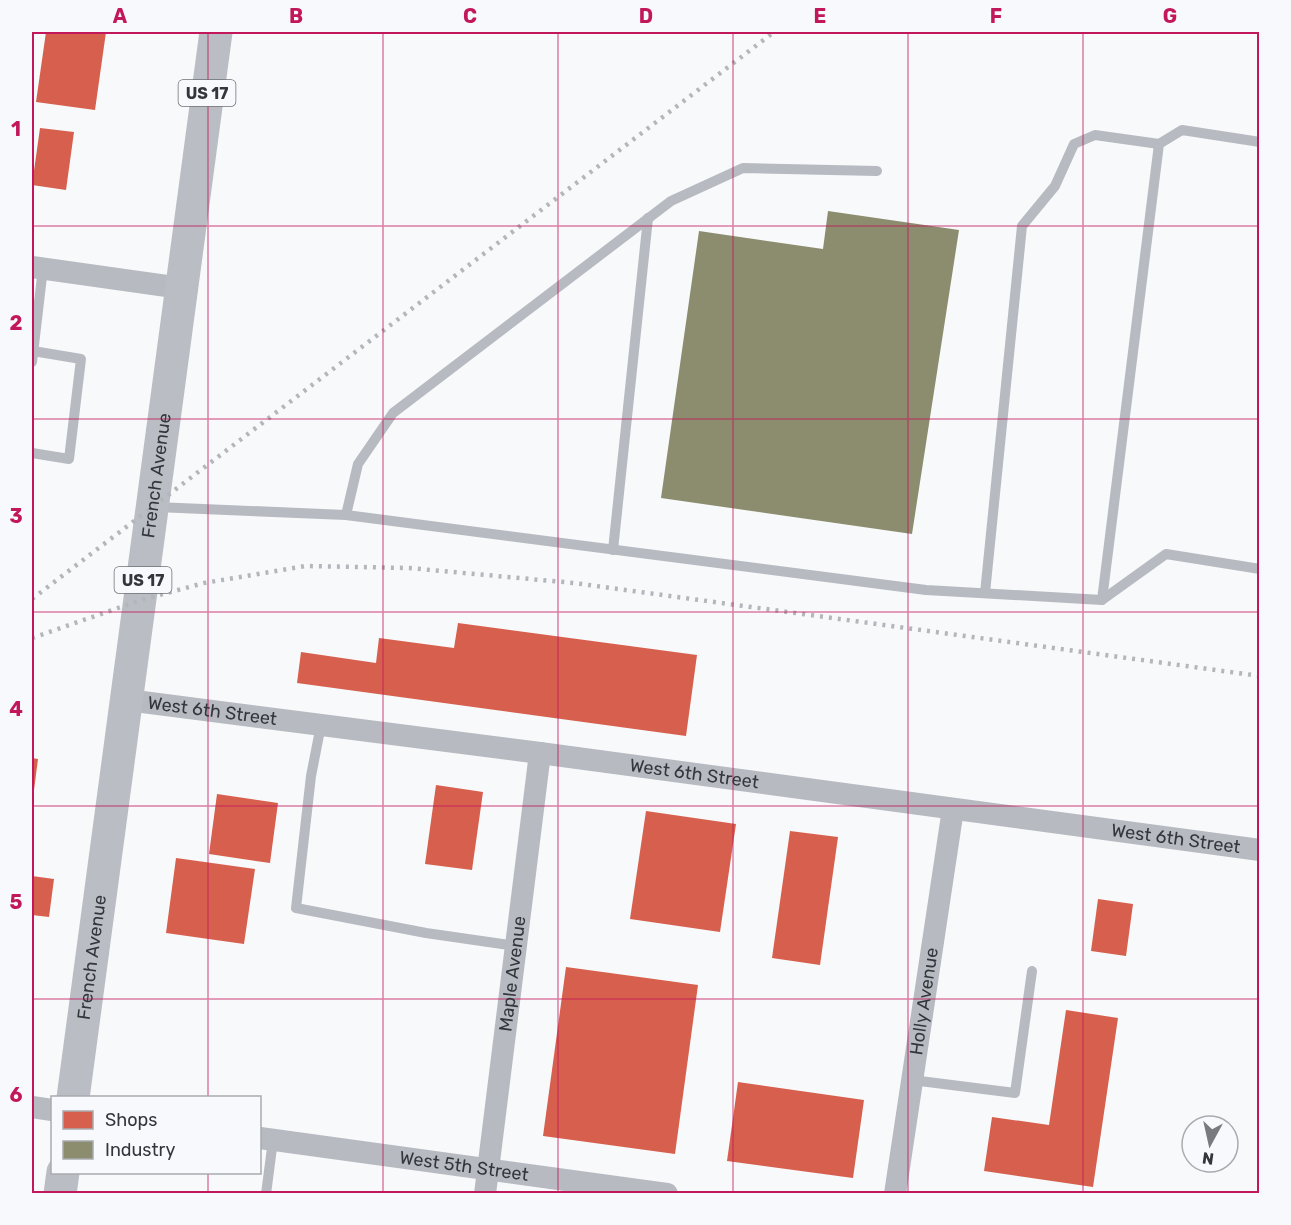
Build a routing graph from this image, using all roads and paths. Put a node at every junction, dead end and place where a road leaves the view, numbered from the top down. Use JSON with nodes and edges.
{"nodes":[{"id":1,"x":216,"y":32,"type":"edge"},
{"id":2,"x":1260,"y":142,"type":"edge"},
{"id":3,"x":1159,"y":144,"type":"junction"},
{"id":4,"x":877,"y":171,"type":"dead end"},
{"id":5,"x":648,"y":218,"type":"junction"},
{"id":6,"x":37,"y":267,"type":"edge"},
{"id":7,"x":181,"y":288,"type":"junction"},
{"id":8,"x":32,"y":357,"type":"edge"},
{"id":9,"x":32,"y":453,"type":"edge"},
{"id":10,"x":153,"y":507,"type":"junction"},
{"id":11,"x":346,"y":515,"type":"junction"},
{"id":12,"x":613,"y":550,"type":"junction"},
{"id":13,"x":1260,"y":569,"type":"edge"},
{"id":14,"x":985,"y":593,"type":"junction"},
{"id":15,"x":1102,"y":600,"type":"junction"},
{"id":16,"x":127,"y":700,"type":"junction"},
{"id":17,"x":321,"y":725,"type":"junction"},
{"id":18,"x":540,"y":753,"type":"junction"},
{"id":19,"x":953,"y":809,"type":"junction"},
{"id":20,"x":1260,"y":850,"type":"edge"},
{"id":21,"x":516,"y":946,"type":"junction"},
{"id":22,"x":1032,"y":971,"type":"dead end"},
{"id":23,"x":912,"y":1080,"type":"junction"},
{"id":24,"x":73,"y":1096,"type":"edge"},
{"id":25,"x":32,"y":1107,"type":"edge"},
{"id":26,"x":51,"y":1110,"type":"edge"},
{"id":27,"x":266,"y":1139,"type":"edge"},
{"id":28,"x":488,"y":1168,"type":"junction"},
{"id":29,"x":63,"y":1174,"type":"edge"},
{"id":30,"x":60,"y":1194,"type":"edge"},
{"id":31,"x":266,"y":1194,"type":"edge"},
{"id":32,"x":485,"y":1194,"type":"edge"},
{"id":33,"x":667,"y":1194,"type":"edge"},
{"id":34,"x":896,"y":1194,"type":"edge"}],
"edges":[{"from":1,"to":7,"type":"main road","name":"French Avenue","number":"US 17"},
{"from":2,"to":3,"type":"lane"},
{"from":3,"to":14,"type":"lane"},
{"from":3,"to":15,"type":"lane"},
{"from":4,"to":5,"type":"lane"},
{"from":5,"to":11,"type":"lane"},
{"from":5,"to":12,"type":"lane"},
{"from":6,"to":7,"type":"street"},
{"from":6,"to":8,"type":"lane"},
{"from":7,"to":10,"type":"main road","name":"French Avenue","number":"US 17"},
{"from":8,"to":9,"type":"lane"},
{"from":10,"to":11,"type":"lane"},
{"from":10,"to":16,"type":"main road","name":"French Avenue","number":"US 17"},
{"from":11,"to":12,"type":"lane"},
{"from":12,"to":14,"type":"lane"},
{"from":13,"to":15,"type":"lane"},
{"from":14,"to":15,"type":"lane"},
{"from":16,"to":17,"type":"street","name":"West 6th Street"},
{"from":16,"to":24,"type":"main road","name":"French Avenue","number":"US 17"},
{"from":17,"to":18,"type":"street","name":"West 6th Street"},
{"from":17,"to":21,"type":"lane"},
{"from":18,"to":19,"type":"street","name":"West 6th Street"},
{"from":18,"to":21,"type":"street","name":"Maple Avenue"},
{"from":19,"to":20,"type":"street","name":"West 6th Street"},
{"from":19,"to":23,"type":"street","name":"Holly Avenue"},
{"from":21,"to":28,"type":"street","name":"Maple Avenue"},
{"from":22,"to":23,"type":"lane"},
{"from":23,"to":34,"type":"street","name":"Holly Avenue"},
{"from":25,"to":26,"type":"street"},
{"from":27,"to":28,"type":"street","name":"West 5th Street"},
{"from":27,"to":31,"type":"lane"},
{"from":28,"to":32,"type":"street","name":"Maple Avenue"},
{"from":28,"to":33,"type":"street","name":"West 5th Street"},
{"from":29,"to":30,"type":"main road"}]}
